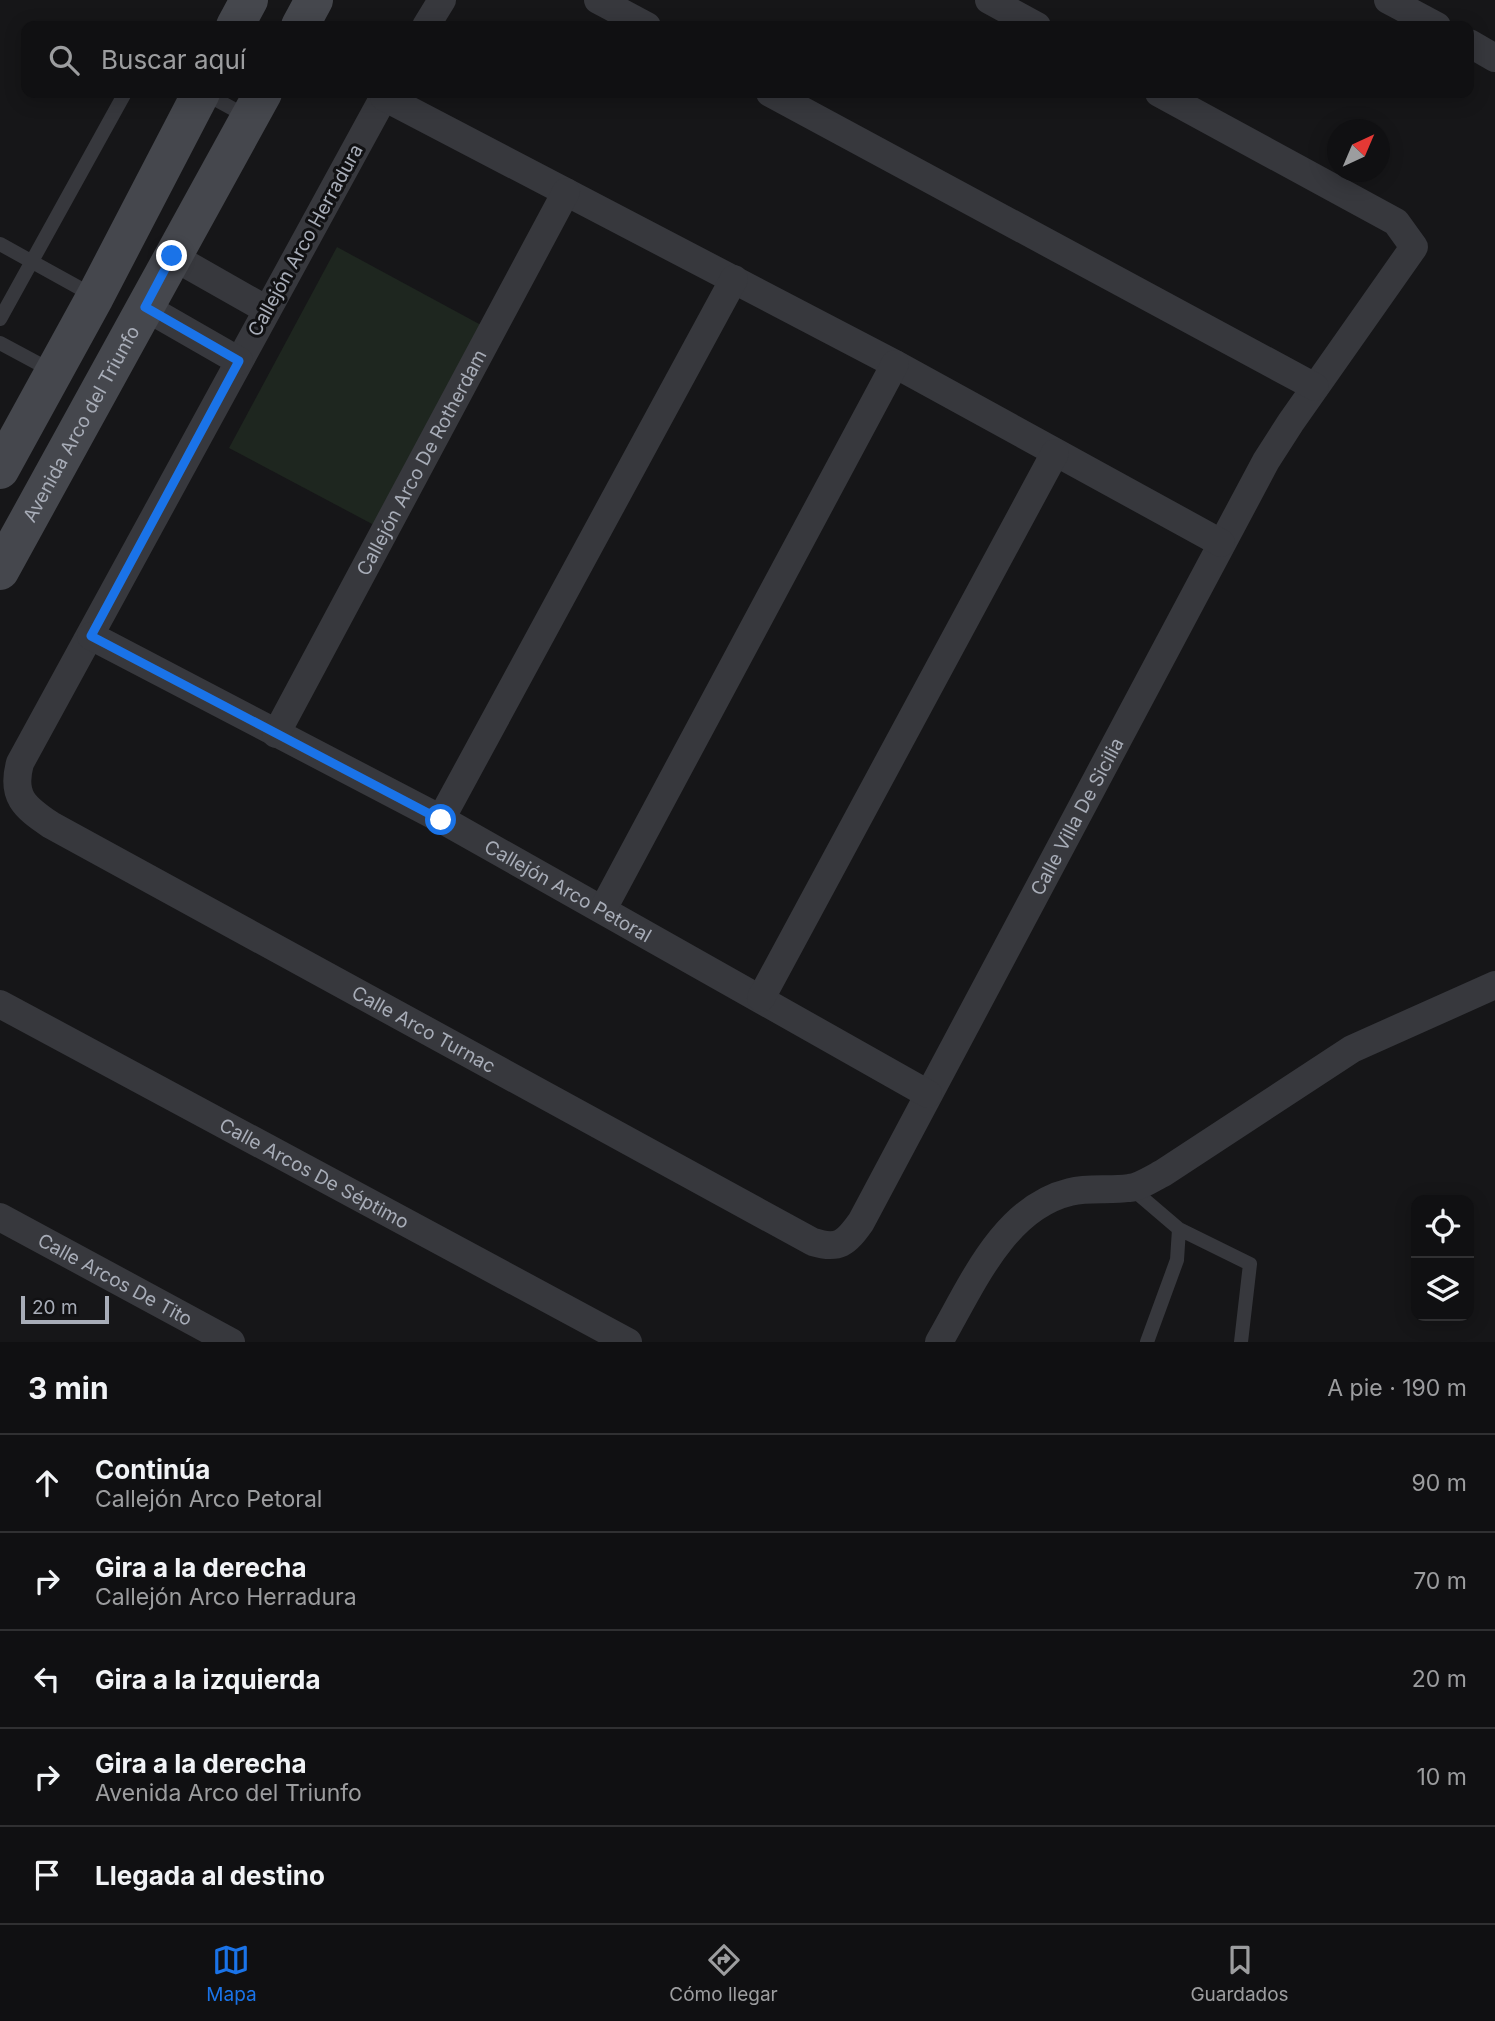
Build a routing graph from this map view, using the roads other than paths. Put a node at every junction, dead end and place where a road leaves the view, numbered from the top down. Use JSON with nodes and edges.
{"nodes":[{"id":1,"x":249,"y":0,"type":"edge"},
{"id":2,"x":314,"y":0,"type":"edge"},
{"id":3,"x":442,"y":0,"type":"edge"},
{"id":4,"x":598,"y":0,"type":"edge"},
{"id":5,"x":989,"y":0,"type":"edge"},
{"id":6,"x":1388,"y":0,"type":"edge"},
{"id":7,"x":238,"y":21,"type":"edge"},
{"id":8,"x":303,"y":21,"type":"edge"},
{"id":9,"x":429,"y":21,"type":"edge"},
{"id":10,"x":638,"y":21,"type":"edge"},
{"id":11,"x":1028,"y":21,"type":"edge"},
{"id":12,"x":1428,"y":21,"type":"edge"},
{"id":13,"x":1474,"y":46,"type":"edge"},
{"id":14,"x":1495,"y":58,"type":"edge"},
{"id":15,"x":122,"y":98,"type":"edge"},
{"id":16,"x":200,"y":98,"type":"edge"},
{"id":17,"x":225,"y":98,"type":"edge"},
{"id":18,"x":383,"y":98,"type":"edge"},
{"id":19,"x":391,"y":98,"type":"edge"},
{"id":20,"x":780,"y":98,"type":"edge"},
{"id":21,"x":1168,"y":98,"type":"edge"},
{"id":22,"x":256,"y":105,"type":"edge"},
{"id":23,"x":566,"y":192,"type":"junction"},
{"id":24,"x":0,"y":244,"type":"edge"},
{"id":25,"x":172,"y":256,"type":"junction"},
{"id":26,"x":32,"y":261,"type":"junction"},
{"id":27,"x":734,"y":279,"type":"junction"},
{"id":28,"x":95,"y":297,"type":"junction"},
{"id":29,"x":145,"y":307,"type":"junction"},
{"id":30,"x":267,"y":310,"type":"junction"},
{"id":31,"x":0,"y":319,"type":"edge"},
{"id":32,"x":0,"y":343,"type":"edge"},
{"id":33,"x":239,"y":361,"type":"junction"},
{"id":34,"x":895,"y":364,"type":"junction"},
{"id":35,"x":54,"y":372,"type":"junction"},
{"id":36,"x":1315,"y":387,"type":"junction"},
{"id":37,"x":1055,"y":453,"type":"junction"},
{"id":38,"x":0,"y":470,"type":"edge"},
{"id":39,"x":1221,"y":543,"type":"junction"},
{"id":40,"x":0,"y":571,"type":"edge"},
{"id":41,"x":91,"y":636,"type":"junction"},
{"id":42,"x":276,"y":734,"type":"junction"},
{"id":43,"x":19,"y":796,"type":"joint"},
{"id":44,"x":441,"y":820,"type":"junction"},
{"id":45,"x":603,"y":909,"type":"junction"},
{"id":46,"x":1495,"y":985,"type":"edge"},
{"id":47,"x":761,"y":998,"type":"junction"},
{"id":48,"x":0,"y":1004,"type":"edge"},
{"id":49,"x":928,"y":1094,"type":"junction"},
{"id":50,"x":1131,"y":1188,"type":"junction"},
{"id":51,"x":0,"y":1217,"type":"edge"},
{"id":52,"x":1179,"y":1229,"type":"junction"},
{"id":53,"x":839,"y":1245,"type":"joint"},
{"id":54,"x":231,"y":1342,"type":"edge"},
{"id":55,"x":628,"y":1342,"type":"edge"},
{"id":56,"x":939,"y":1342,"type":"edge"},
{"id":57,"x":1147,"y":1342,"type":"edge"},
{"id":58,"x":1241,"y":1342,"type":"edge"}],
"edges":[{"from":1,"to":7,"type":"street"},
{"from":2,"to":8,"type":"street"},
{"from":3,"to":9,"type":"street"},
{"from":4,"to":10,"type":"street"},
{"from":5,"to":11,"type":"street"},
{"from":6,"to":12,"type":"street"},
{"from":13,"to":14,"type":"street"},
{"from":15,"to":26,"type":"lane"},
{"from":16,"to":28,"type":"street"},
{"from":17,"to":22,"type":"lane"},
{"from":18,"to":30,"type":"street","name":"Callejón Arco Herradura"},
{"from":19,"to":23,"type":"street"},
{"from":20,"to":36,"type":"street"},
{"from":21,"to":36,"type":"street","name":"Calle Villa De Sicilia"},
{"from":22,"to":25,"type":"street","name":"Avenida Arco del Triunfo"},
{"from":23,"to":27,"type":"street"},
{"from":23,"to":42,"type":"street","name":"Callejón Arco De Rotherdam"},
{"from":24,"to":26,"type":"lane"},
{"from":25,"to":29,"type":"street","name":"Avenida Arco del Triunfo"},
{"from":25,"to":30,"type":"street"},
{"from":26,"to":28,"type":"lane"},
{"from":26,"to":31,"type":"lane"},
{"from":27,"to":34,"type":"street"},
{"from":27,"to":44,"type":"street"},
{"from":28,"to":35,"type":"street"},
{"from":29,"to":33,"type":"street"},
{"from":29,"to":40,"type":"street","name":"Avenida Arco del Triunfo"},
{"from":30,"to":33,"type":"street","name":"Callejón Arco Herradura"},
{"from":32,"to":35,"type":"lane"},
{"from":33,"to":41,"type":"street","name":"Callejón Arco Herradura"},
{"from":34,"to":37,"type":"street"},
{"from":34,"to":45,"type":"street"},
{"from":35,"to":38,"type":"street"},
{"from":36,"to":39,"type":"street","name":"Calle Villa De Sicilia"},
{"from":37,"to":39,"type":"street"},
{"from":37,"to":47,"type":"street"},
{"from":39,"to":49,"type":"street","name":"Calle Villa De Sicilia"},
{"from":41,"to":42,"type":"street","name":"Callejón Arco Petoral"},
{"from":41,"to":43,"type":"street","name":"Callejón Arco Herradura"},
{"from":42,"to":44,"type":"street","name":"Callejón Arco Petoral"},
{"from":43,"to":53,"type":"street","name":"Calle Arco Turnac"},
{"from":44,"to":45,"type":"street","name":"Callejón Arco Petoral"},
{"from":45,"to":47,"type":"street","name":"Callejón Arco Petoral"},
{"from":46,"to":50,"type":"street"},
{"from":47,"to":49,"type":"street","name":"Callejón Arco Petoral"},
{"from":48,"to":55,"type":"street","name":"Calle Arcos De Séptimo"},
{"from":49,"to":53,"type":"street","name":"Calle Villa De Sicilia"},
{"from":50,"to":52,"type":"lane"},
{"from":50,"to":56,"type":"street"},
{"from":51,"to":54,"type":"street","name":"Calle Arcos De Tito"},
{"from":52,"to":57,"type":"lane"},
{"from":52,"to":58,"type":"lane"}]}
